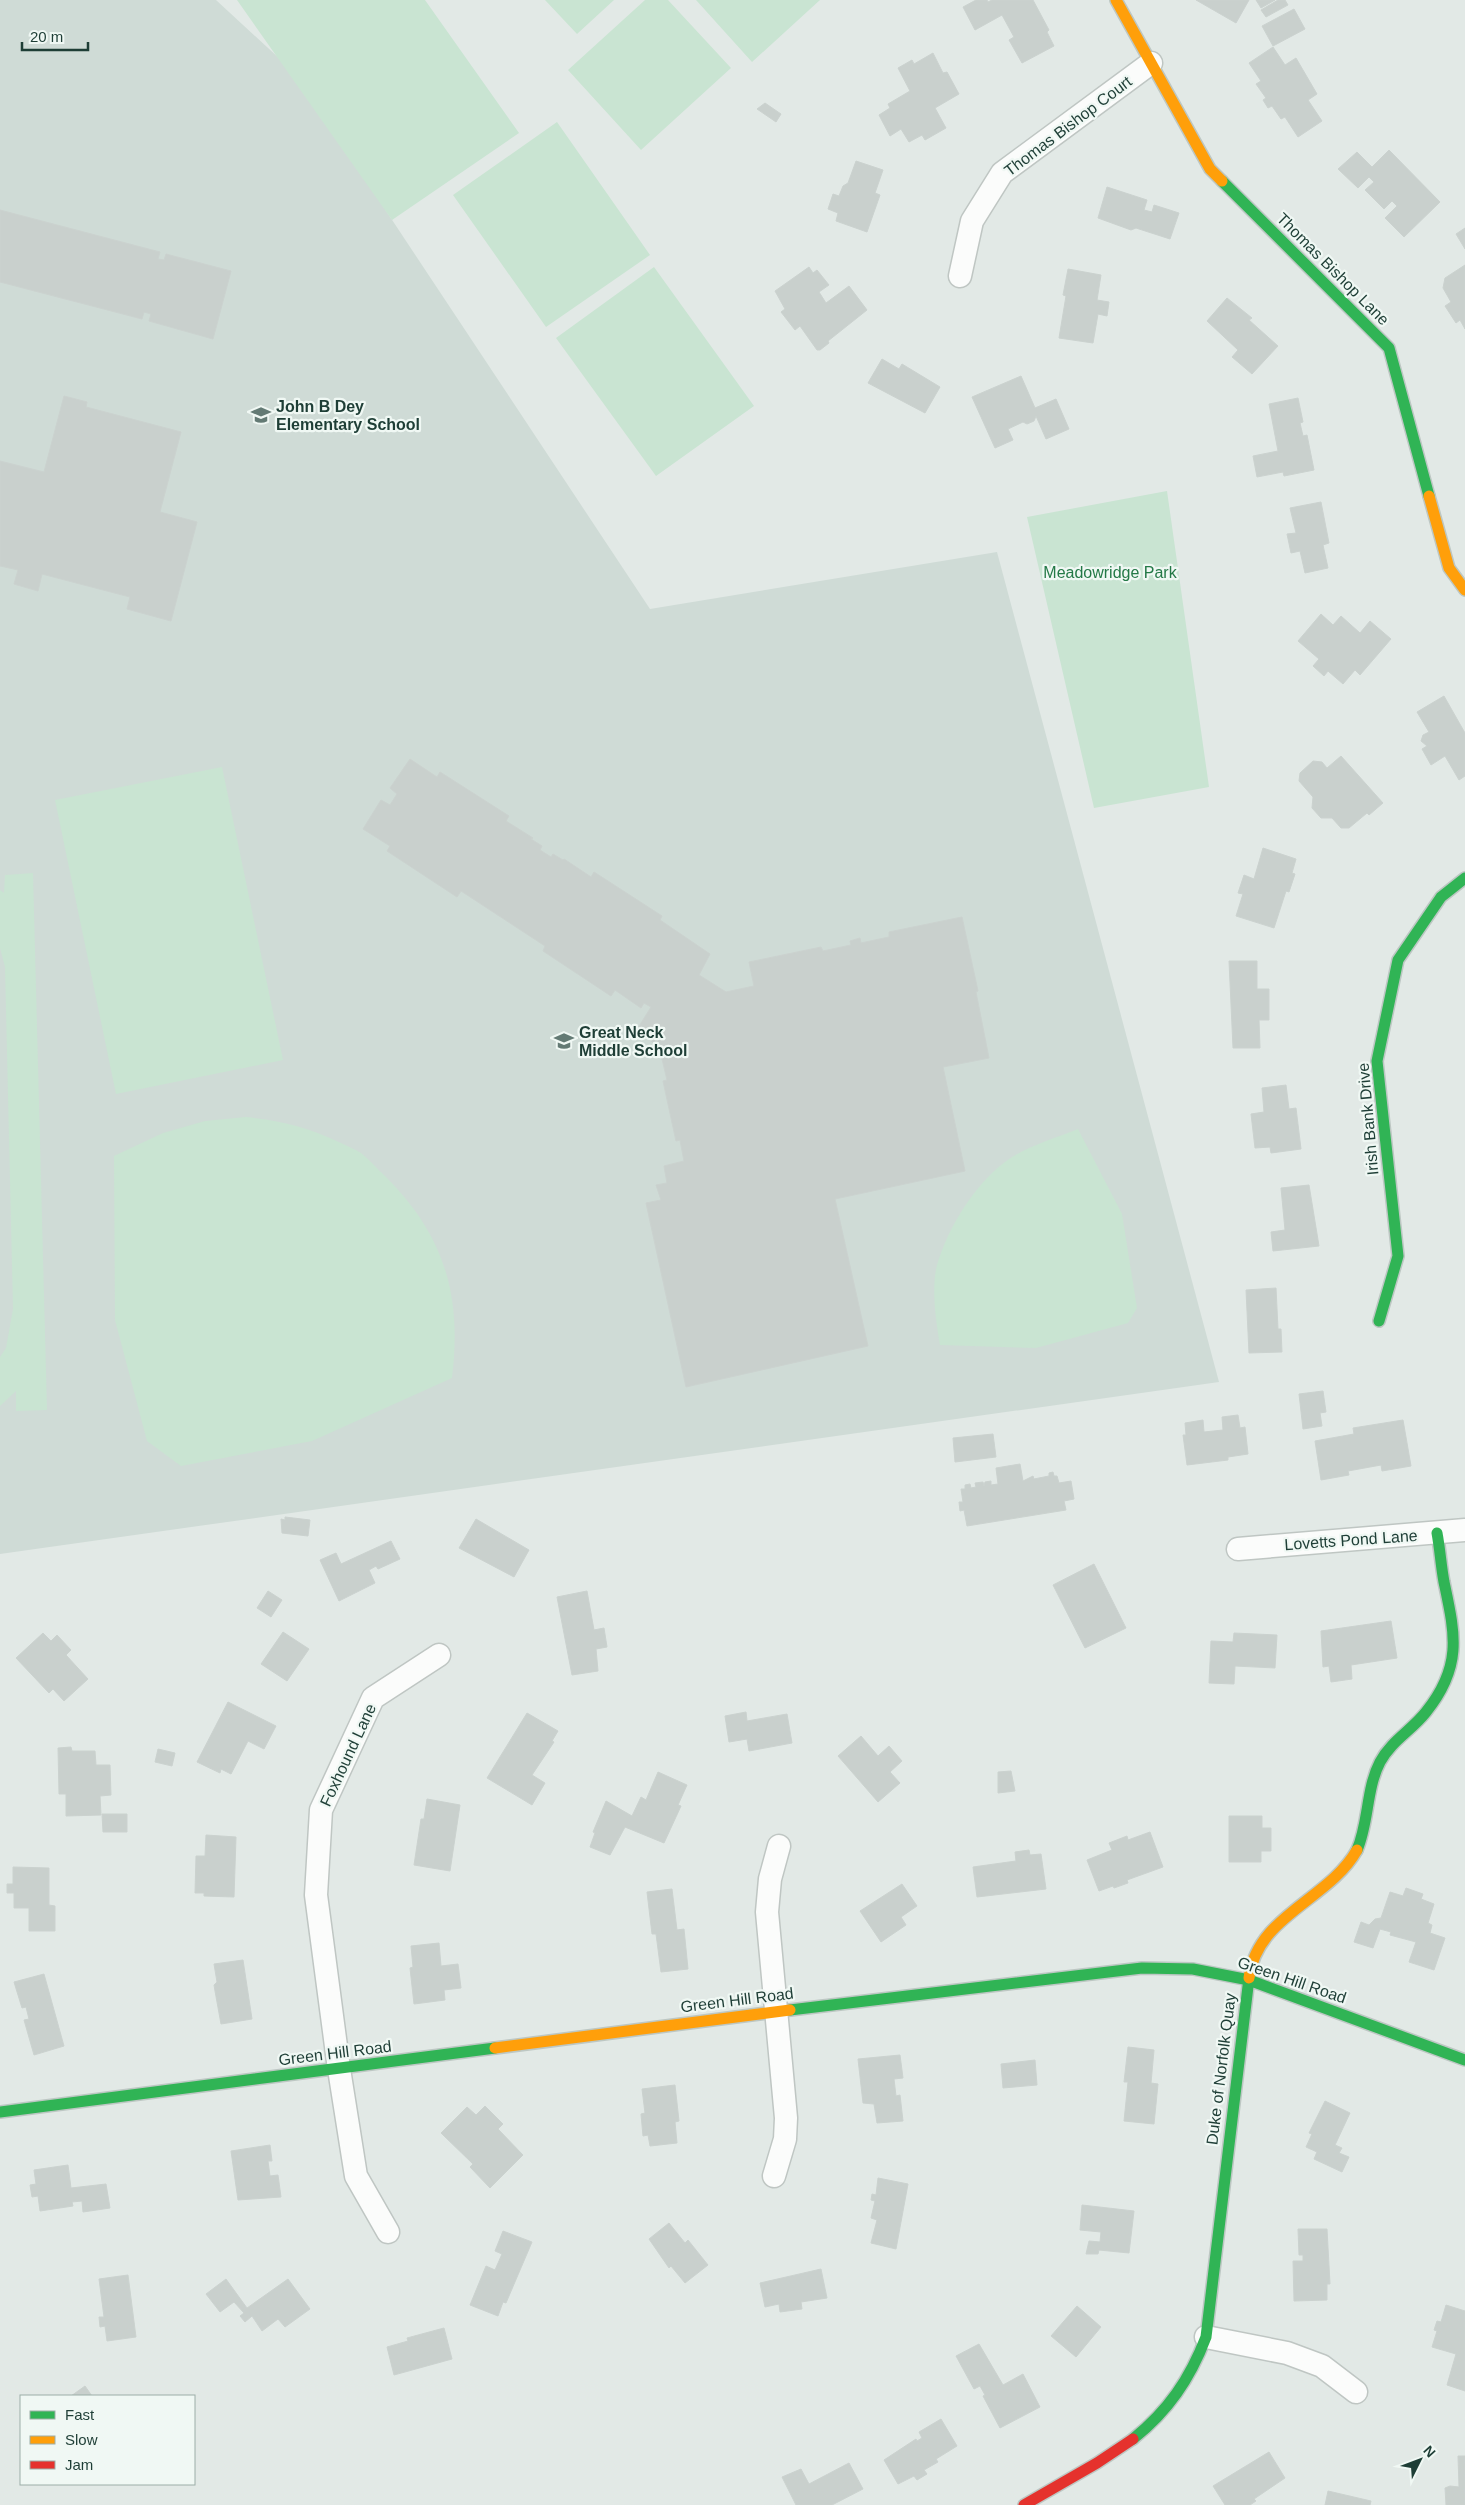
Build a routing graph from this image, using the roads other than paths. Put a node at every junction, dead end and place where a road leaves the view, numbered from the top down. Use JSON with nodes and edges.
{"nodes":[{"id":1,"x":1116,"y":0,"type":"edge"},
{"id":2,"x":1151,"y":63,"type":"junction"},
{"id":3,"x":960,"y":276,"type":"dead end"},
{"id":4,"x":1465,"y":590,"type":"edge"},
{"id":5,"x":1465,"y":878,"type":"edge"},
{"id":6,"x":1379,"y":1321,"type":"dead end"},
{"id":7,"x":1465,"y":1530,"type":"edge"},
{"id":8,"x":1437,"y":1534,"type":"junction"},
{"id":9,"x":1238,"y":1549,"type":"dead end"},
{"id":10,"x":439,"y":1655,"type":"dead end"},
{"id":11,"x":779,"y":1846,"type":"dead end"},
{"id":12,"x":1248,"y":1980,"type":"junction"},
{"id":13,"x":775,"y":2012,"type":"junction"},
{"id":14,"x":1465,"y":2060,"type":"edge"},
{"id":15,"x":339,"y":2069,"type":"junction"},
{"id":16,"x":0,"y":2112,"type":"edge"},
{"id":17,"x":774,"y":2176,"type":"dead end"},
{"id":18,"x":388,"y":2232,"type":"dead end"},
{"id":19,"x":1206,"y":2337,"type":"junction"},
{"id":20,"x":1356,"y":2392,"type":"dead end"},
{"id":21,"x":1024,"y":2505,"type":"edge"}],
"edges":[{"from":1,"to":2,"type":"street","name":"Thomas Bishop Lane"},
{"from":2,"to":3,"type":"street","name":"Thomas Bishop Court"},
{"from":2,"to":4,"type":"street","name":"Thomas Bishop Lane"},
{"from":5,"to":6,"type":"street","name":"Irish Bank Drive"},
{"from":7,"to":8,"type":"street","name":"Lovetts Pond Lane"},
{"from":8,"to":9,"type":"street","name":"Lovetts Pond Lane"},
{"from":8,"to":12,"type":"street","name":"Duke of Norfolk Quay"},
{"from":10,"to":15,"type":"street","name":"Foxhound Lane"},
{"from":11,"to":13,"type":"street"},
{"from":12,"to":13,"type":"street","name":"Green Hill Road"},
{"from":12,"to":14,"type":"street","name":"Green Hill Road"},
{"from":12,"to":19,"type":"street","name":"Duke of Norfolk Quay"},
{"from":13,"to":15,"type":"street","name":"Green Hill Road"},
{"from":13,"to":17,"type":"street"},
{"from":15,"to":16,"type":"street","name":"Green Hill Road"},
{"from":15,"to":18,"type":"street","name":"Foxhound Lane"},
{"from":19,"to":20,"type":"street"},
{"from":19,"to":21,"type":"street","name":"Duke of Norfolk Quay"}]}
